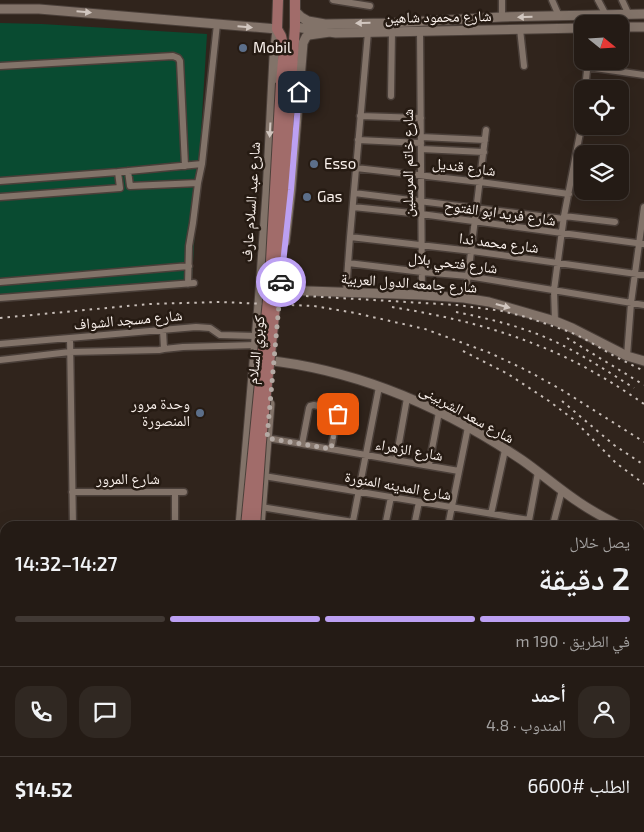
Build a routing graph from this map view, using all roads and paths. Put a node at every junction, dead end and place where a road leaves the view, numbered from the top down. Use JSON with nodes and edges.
{"nodes":[{"id":1,"x":62,"y":0,"type":"edge"},
{"id":2,"x":278,"y":0,"type":"edge"},
{"id":3,"x":295,"y":0,"type":"edge"},
{"id":4,"x":333,"y":0,"type":"edge"},
{"id":5,"x":502,"y":0,"type":"edge"},
{"id":6,"x":552,"y":0,"type":"edge"},
{"id":7,"x":598,"y":0,"type":"edge"},
{"id":8,"x":622,"y":0,"type":"edge"},
{"id":9,"x":370,"y":6,"type":"dead end"},
{"id":10,"x":0,"y":9,"type":"edge"},
{"id":11,"x":63,"y":11,"type":"junction"},
{"id":12,"x":295,"y":12,"type":"junction"},
{"id":13,"x":630,"y":14,"type":"junction"},
{"id":14,"x":644,"y":14,"type":"edge"},
{"id":15,"x":606,"y":15,"type":"joint"},
{"id":16,"x":544,"y":16,"type":"junction"},
{"id":17,"x":558,"y":16,"type":"junction"},
{"id":18,"x":502,"y":17,"type":"junction"},
{"id":19,"x":574,"y":18,"type":"edge"},
{"id":20,"x":218,"y":24,"type":"junction"},
{"id":21,"x":295,"y":27,"type":"junction"},
{"id":22,"x":629,"y":27,"type":"edge"},
{"id":23,"x":644,"y":27,"type":"edge"},
{"id":24,"x":574,"y":28,"type":"edge"},
{"id":25,"x":277,"y":29,"type":"junction"},
{"id":26,"x":520,"y":29,"type":"junction"},
{"id":27,"x":543,"y":29,"type":"junction"},
{"id":28,"x":420,"y":31,"type":"junction"},
{"id":29,"x":330,"y":32,"type":"junction"},
{"id":30,"x":368,"y":32,"type":"junction"},
{"id":31,"x":392,"y":32,"type":"junction"},
{"id":32,"x":0,"y":66,"type":"edge"},
{"id":33,"x":524,"y":66,"type":"dead end"},
{"id":34,"x":619,"y":70,"type":"edge"},
{"id":35,"x":644,"y":75,"type":"edge"},
{"id":36,"x":286,"y":83,"type":"junction"},
{"id":37,"x":391,"y":96,"type":"dead end"},
{"id":38,"x":360,"y":116,"type":"junction"},
{"id":39,"x":421,"y":118,"type":"junction"},
{"id":40,"x":486,"y":130,"type":"dead end"},
{"id":41,"x":578,"y":135,"type":"edge"},
{"id":42,"x":358,"y":140,"type":"junction"},
{"id":43,"x":485,"y":140,"type":"junction"},
{"id":44,"x":421,"y":143,"type":"junction"},
{"id":45,"x":484,"y":152,"type":"junction"},
{"id":46,"x":202,"y":164,"type":"junction"},
{"id":47,"x":185,"y":166,"type":"junction"},
{"id":48,"x":356,"y":168,"type":"junction"},
{"id":49,"x":128,"y":171,"type":"junction"},
{"id":50,"x":118,"y":172,"type":"junction"},
{"id":51,"x":421,"y":175,"type":"junction"},
{"id":52,"x":0,"y":181,"type":"edge"},
{"id":53,"x":480,"y":182,"type":"junction"},
{"id":54,"x":198,"y":183,"type":"junction"},
{"id":55,"x":291,"y":192,"type":"junction"},
{"id":56,"x":354,"y":193,"type":"junction"},
{"id":57,"x":267,"y":194,"type":"junction"},
{"id":58,"x":569,"y":194,"type":"junction"},
{"id":59,"x":0,"y":197,"type":"edge"},
{"id":60,"x":421,"y":202,"type":"junction"},
{"id":61,"x":353,"y":207,"type":"junction"},
{"id":62,"x":644,"y":207,"type":"edge"},
{"id":63,"x":477,"y":209,"type":"junction"},
{"id":64,"x":421,"y":214,"type":"junction"},
{"id":65,"x":564,"y":218,"type":"junction"},
{"id":66,"x":475,"y":221,"type":"junction"},
{"id":67,"x":615,"y":222,"type":"dead end"},
{"id":68,"x":562,"y":234,"type":"junction"},
{"id":69,"x":350,"y":237,"type":"junction"},
{"id":70,"x":642,"y":244,"type":"edge"},
{"id":71,"x":421,"y":246,"type":"junction"},
{"id":72,"x":472,"y":251,"type":"junction"},
{"id":73,"x":348,"y":263,"type":"junction"},
{"id":74,"x":558,"y":263,"type":"junction"},
{"id":75,"x":189,"y":266,"type":"junction"},
{"id":76,"x":261,"y":270,"type":"junction"},
{"id":77,"x":282,"y":270,"type":"junction"},
{"id":78,"x":422,"y":272,"type":"junction"},
{"id":79,"x":635,"y":274,"type":"junction"},
{"id":80,"x":644,"y":275,"type":"edge"},
{"id":81,"x":468,"y":276,"type":"junction"},
{"id":82,"x":0,"y":282,"type":"edge"},
{"id":83,"x":280,"y":290,"type":"junction"},
{"id":84,"x":554,"y":290,"type":"junction"},
{"id":85,"x":346,"y":292,"type":"junction"},
{"id":86,"x":422,"y":295,"type":"junction"},
{"id":87,"x":0,"y":298,"type":"edge"},
{"id":88,"x":464,"y":298,"type":"junction"},
{"id":89,"x":631,"y":302,"type":"junction"},
{"id":90,"x":644,"y":304,"type":"edge"},
{"id":91,"x":556,"y":321,"type":"junction"},
{"id":92,"x":163,"y":330,"type":"junction"},
{"id":93,"x":70,"y":338,"type":"junction"},
{"id":94,"x":256,"y":341,"type":"junction"},
{"id":95,"x":0,"y":344,"type":"edge"},
{"id":96,"x":164,"y":348,"type":"junction"},
{"id":97,"x":644,"y":351,"type":"edge"},
{"id":98,"x":70,"y":352,"type":"junction"},
{"id":99,"x":627,"y":356,"type":"junction"},
{"id":100,"x":255,"y":359,"type":"junction"},
{"id":101,"x":0,"y":360,"type":"edge"},
{"id":102,"x":273,"y":361,"type":"junction"},
{"id":103,"x":643,"y":361,"type":"edge"},
{"id":104,"x":379,"y":387,"type":"junction"},
{"id":105,"x":407,"y":398,"type":"junction"},
{"id":106,"x":439,"y":412,"type":"junction"},
{"id":107,"x":468,"y":427,"type":"junction"},
{"id":108,"x":267,"y":438,"type":"junction"},
{"id":109,"x":302,"y":444,"type":"junction"},
{"id":110,"x":331,"y":449,"type":"junction"},
{"id":111,"x":505,"y":450,"type":"junction"},
{"id":112,"x":366,"y":455,"type":"junction"},
{"id":113,"x":396,"y":460,"type":"junction"},
{"id":114,"x":428,"y":465,"type":"junction"},
{"id":115,"x":459,"y":471,"type":"junction"},
{"id":116,"x":538,"y":472,"type":"junction"},
{"id":117,"x":264,"y":476,"type":"junction"},
{"id":118,"x":562,"y":490,"type":"junction"},
{"id":119,"x":72,"y":492,"type":"junction"},
{"id":120,"x":175,"y":492,"type":"junction"},
{"id":121,"x":184,"y":492,"type":"dead end"},
{"id":122,"x":359,"y":492,"type":"junction"},
{"id":123,"x":391,"y":497,"type":"junction"},
{"id":124,"x":419,"y":502,"type":"junction"},
{"id":125,"x":262,"y":507,"type":"junction"},
{"id":126,"x":452,"y":507,"type":"junction"},
{"id":127,"x":492,"y":514,"type":"junction"},
{"id":128,"x":240,"y":516,"type":"junction"},
{"id":129,"x":73,"y":521,"type":"edge"},
{"id":130,"x":175,"y":521,"type":"edge"},
{"id":131,"x":240,"y":521,"type":"edge"},
{"id":132,"x":246,"y":521,"type":"edge"},
{"id":133,"x":251,"y":521,"type":"edge"},
{"id":134,"x":258,"y":521,"type":"edge"},
{"id":135,"x":259,"y":521,"type":"edge"},
{"id":136,"x":337,"y":521,"type":"edge"},
{"id":137,"x":354,"y":521,"type":"edge"},
{"id":138,"x":386,"y":521,"type":"edge"},
{"id":139,"x":415,"y":521,"type":"edge"},
{"id":140,"x":449,"y":521,"type":"edge"},
{"id":141,"x":520,"y":521,"type":"edge"},
{"id":142,"x":528,"y":521,"type":"edge"},
{"id":143,"x":554,"y":521,"type":"edge"},
{"id":144,"x":611,"y":521,"type":"edge"}],
"edges":[{"from":1,"to":11,"type":"main road"},
{"from":2,"to":25,"type":"main road","name":"شارع عبد السلام عارف"},
{"from":3,"to":12,"type":"main road"},
{"from":4,"to":9,"type":"street"},
{"from":5,"to":18,"type":"street"},
{"from":6,"to":17,"type":"street"},
{"from":7,"to":15,"type":"street"},
{"from":8,"to":13,"type":"street"},
{"from":10,"to":11,"type":"main road"},
{"from":11,"to":20,"type":"main road","one_way":true},
{"from":18,"to":12,"type":"main road","name":"شارع محمود شاهين","one_way":true},
{"from":12,"to":21,"type":"main road"},
{"from":13,"to":14,"type":"main road","name":"شارع محمود شاهين"},
{"from":13,"to":15,"type":"main road","name":"شارع محمود شاهين"},
{"from":16,"to":17,"type":"main road","name":"شارع محمود شاهين"},
{"from":16,"to":18,"type":"main road","name":"شارع محمود شاهين","one_way":true},
{"from":16,"to":27,"type":"main road"},
{"from":17,"to":19,"type":"main road","name":"شارع محمود شاهين"},
{"from":20,"to":25,"type":"main road","one_way":true},
{"from":20,"to":46,"type":"street"},
{"from":21,"to":29,"type":"main road","name":"شارع محمود شاهين"},
{"from":21,"to":36,"type":"main road","name":"كوبري السلام"},
{"from":22,"to":23,"type":"main road"},
{"from":24,"to":27,"type":"main road","name":"شارع محمود شاهين"},
{"from":25,"to":36,"type":"main road","name":"كوبري السلام"},
{"from":25,"to":57,"type":"main road","name":"شارع عبد السلام عارف","one_way":true},
{"from":26,"to":27,"type":"main road","name":"شارع محمود شاهين"},
{"from":26,"to":28,"type":"main road","name":"شارع محمود شاهين"},
{"from":26,"to":33,"type":"street"},
{"from":28,"to":31,"type":"main road","name":"شارع محمود شاهين"},
{"from":28,"to":39,"type":"street","name":"شارع خاتم المرسلين"},
{"from":29,"to":30,"type":"main road","name":"شارع محمود شاهين"},
{"from":29,"to":55,"type":"main road"},
{"from":30,"to":31,"type":"main road","name":"شارع محمود شاهين"},
{"from":30,"to":38,"type":"street"},
{"from":31,"to":37,"type":"street"},
{"from":32,"to":47,"type":"street"},
{"from":34,"to":35,"type":"street"},
{"from":36,"to":132,"type":"main road","name":"كوبري السلام","bridge":true},
{"from":36,"to":134,"type":"main road","name":"كوبري السلام","bridge":true},
{"from":38,"to":39,"type":"street"},
{"from":38,"to":42,"type":"street"},
{"from":39,"to":44,"type":"street","name":"شارع خاتم المرسلين"},
{"from":40,"to":43,"type":"street"},
{"from":41,"to":58,"type":"street"},
{"from":42,"to":44,"type":"street"},
{"from":42,"to":48,"type":"street"},
{"from":43,"to":44,"type":"street"},
{"from":43,"to":45,"type":"street"},
{"from":44,"to":45,"type":"street"},
{"from":44,"to":51,"type":"street","name":"شارع خاتم المرسلين"},
{"from":45,"to":53,"type":"street"},
{"from":46,"to":47,"type":"street"},
{"from":46,"to":54,"type":"street"},
{"from":47,"to":49,"type":"street"},
{"from":48,"to":51,"type":"street","name":"شارع قنديل"},
{"from":48,"to":56,"type":"street"},
{"from":49,"to":50,"type":"street"},
{"from":49,"to":54,"type":"street"},
{"from":50,"to":52,"type":"street"},
{"from":50,"to":59,"type":"street"},
{"from":51,"to":53,"type":"street","name":"شارع قنديل"},
{"from":51,"to":60,"type":"street","name":"شارع خاتم المرسلين"},
{"from":53,"to":58,"type":"street","name":"شارع قنديل"},
{"from":53,"to":63,"type":"street"},
{"from":54,"to":75,"type":"street"},
{"from":55,"to":57,"type":"main road"},
{"from":55,"to":77,"type":"main road"},
{"from":56,"to":60,"type":"street"},
{"from":56,"to":61,"type":"street"},
{"from":57,"to":76,"type":"main road","name":"شارع عبد السلام عارف"},
{"from":58,"to":65,"type":"street"},
{"from":60,"to":63,"type":"street"},
{"from":60,"to":64,"type":"street","name":"شارع خاتم المرسلين"},
{"from":61,"to":64,"type":"street","name":"شارع فريد ابو الفتوح"},
{"from":61,"to":69,"type":"street"},
{"from":62,"to":70,"type":"street"},
{"from":63,"to":65,"type":"street"},
{"from":63,"to":66,"type":"street"},
{"from":64,"to":66,"type":"street","name":"شارع فريد ابو الفتوح"},
{"from":64,"to":71,"type":"street","name":"شارع خاتم المرسلين"},
{"from":65,"to":67,"type":"street"},
{"from":65,"to":68,"type":"street"},
{"from":66,"to":68,"type":"street","name":"شارع فريد ابو الفتوح"},
{"from":66,"to":72,"type":"street"},
{"from":68,"to":70,"type":"street","name":"شارع فريد ابو الفتوح"},
{"from":68,"to":74,"type":"street"},
{"from":69,"to":71,"type":"street","name":"شارع محمد ندا"},
{"from":69,"to":73,"type":"street"},
{"from":70,"to":79,"type":"street"},
{"from":71,"to":72,"type":"street","name":"شارع محمد ندا"},
{"from":71,"to":78,"type":"street","name":"شارع خاتم المرسلين"},
{"from":72,"to":74,"type":"street","name":"شارع محمد ندا"},
{"from":72,"to":81,"type":"street"},
{"from":73,"to":78,"type":"street","name":"شارع فتحي بلال"},
{"from":73,"to":85,"type":"street"},
{"from":74,"to":79,"type":"street","name":"شارع محمد ندا"},
{"from":74,"to":84,"type":"street"},
{"from":75,"to":82,"type":"street"},
{"from":75,"to":87,"type":"street"},
{"from":76,"to":77,"type":"main road"},
{"from":76,"to":94,"type":"main road","name":"شارع عبد السلام عارف"},
{"from":77,"to":83,"type":"main road"},
{"from":78,"to":81,"type":"street","name":"شارع فتحي بلال"},
{"from":78,"to":86,"type":"street","name":"شارع خاتم المرسلين"},
{"from":79,"to":80,"type":"street","name":"شارع محمد ندا"},
{"from":79,"to":89,"type":"street"},
{"from":81,"to":84,"type":"street","name":"شارع فتحي بلال"},
{"from":81,"to":88,"type":"street"},
{"from":83,"to":85,"type":"main road","name":"شارع جامعه الدول العربية"},
{"from":83,"to":102,"type":"main road"},
{"from":84,"to":89,"type":"street","name":"شارع فتحي بلال"},
{"from":84,"to":91,"type":"street"},
{"from":85,"to":86,"type":"main road","name":"شارع جامعه الدول العربية"},
{"from":86,"to":88,"type":"main road","name":"شارع جامعه الدول العربية"},
{"from":88,"to":91,"type":"main road","name":"شارع جامعه الدول العربية","one_way":true},
{"from":89,"to":90,"type":"street","name":"شارع فتحي بلال"},
{"from":89,"to":99,"type":"street"},
{"from":91,"to":99,"type":"main road","name":"شارع جامعه الدول العربية"},
{"from":92,"to":93,"type":"street","name":"شارع مسجد الشواف"},
{"from":92,"to":94,"type":"street","name":"شارع مسجد الشواف"},
{"from":92,"to":96,"type":"street"},
{"from":93,"to":95,"type":"street","name":"شارع مسجد الشواف"},
{"from":93,"to":98,"type":"street"},
{"from":94,"to":96,"type":"street"},
{"from":94,"to":100,"type":"main road","name":"شارع عبد السلام عارف"},
{"from":96,"to":98,"type":"street"},
{"from":97,"to":103,"type":"street"},
{"from":98,"to":101,"type":"street"},
{"from":98,"to":119,"type":"street"},
{"from":99,"to":103,"type":"main road","name":"شارع جامعه الدول العربية"},
{"from":100,"to":102,"type":"main road","name":"شارع سعد الشربينى"},
{"from":100,"to":128,"type":"main road","name":"شارع عبد السلام عارف"},
{"from":102,"to":104,"type":"main road","name":"شارع سعد الشربينى"},
{"from":102,"to":108,"type":"main road"},
{"from":104,"to":105,"type":"main road","name":"شارع سعد الشربينى"},
{"from":104,"to":112,"type":"street"},
{"from":105,"to":106,"type":"main road","name":"شارع سعد الشربينى"},
{"from":105,"to":113,"type":"street"},
{"from":106,"to":107,"type":"main road","name":"شارع سعد الشربينى"},
{"from":106,"to":114,"type":"street"},
{"from":107,"to":111,"type":"main road","name":"شارع سعد الشربينى"},
{"from":107,"to":115,"type":"street"},
{"from":108,"to":109,"type":"street","name":"شارع الزهراء"},
{"from":108,"to":117,"type":"main road"},
{"from":109,"to":110,"type":"street","name":"شارع الزهراء"},
{"from":109,"to":110,"type":"street"},
{"from":110,"to":112,"type":"street","name":"شارع الزهراء"},
{"from":111,"to":116,"type":"main road","name":"شارع سعد الشربينى"},
{"from":111,"to":127,"type":"street"},
{"from":112,"to":113,"type":"street","name":"شارع الزهراء"},
{"from":112,"to":122,"type":"street"},
{"from":113,"to":114,"type":"street","name":"شارع الزهراء"},
{"from":114,"to":115,"type":"street","name":"شارع الزهراء"},
{"from":115,"to":126,"type":"street"},
{"from":116,"to":118,"type":"main road","name":"شارع سعد الشربينى"},
{"from":116,"to":142,"type":"street"},
{"from":117,"to":122,"type":"street","name":"شارع المدينه المنورة"},
{"from":117,"to":125,"type":"main road"},
{"from":118,"to":143,"type":"street"},
{"from":118,"to":144,"type":"main road","name":"شارع سعد الشربينى"},
{"from":119,"to":120,"type":"street","name":"شارع المرور"},
{"from":119,"to":129,"type":"street"},
{"from":120,"to":121,"type":"street","name":"شارع المرور"},
{"from":120,"to":130,"type":"street"},
{"from":122,"to":123,"type":"street","name":"شارع المدينه المنورة"},
{"from":122,"to":137,"type":"street"},
{"from":123,"to":124,"type":"street","name":"شارع المدينه المنورة"},
{"from":123,"to":138,"type":"street"},
{"from":124,"to":126,"type":"street","name":"شارع المدينه المنورة"},
{"from":124,"to":139,"type":"street"},
{"from":125,"to":135,"type":"main road"},
{"from":125,"to":136,"type":"street"},
{"from":126,"to":127,"type":"street","name":"شارع المدينه المنورة"},
{"from":126,"to":140,"type":"street"},
{"from":127,"to":141,"type":"street","name":"شارع المدينه المنورة"},
{"from":128,"to":131,"type":"main road","name":"شارع عبد السلام عارف"},
{"from":128,"to":133,"type":"main road"}]}
